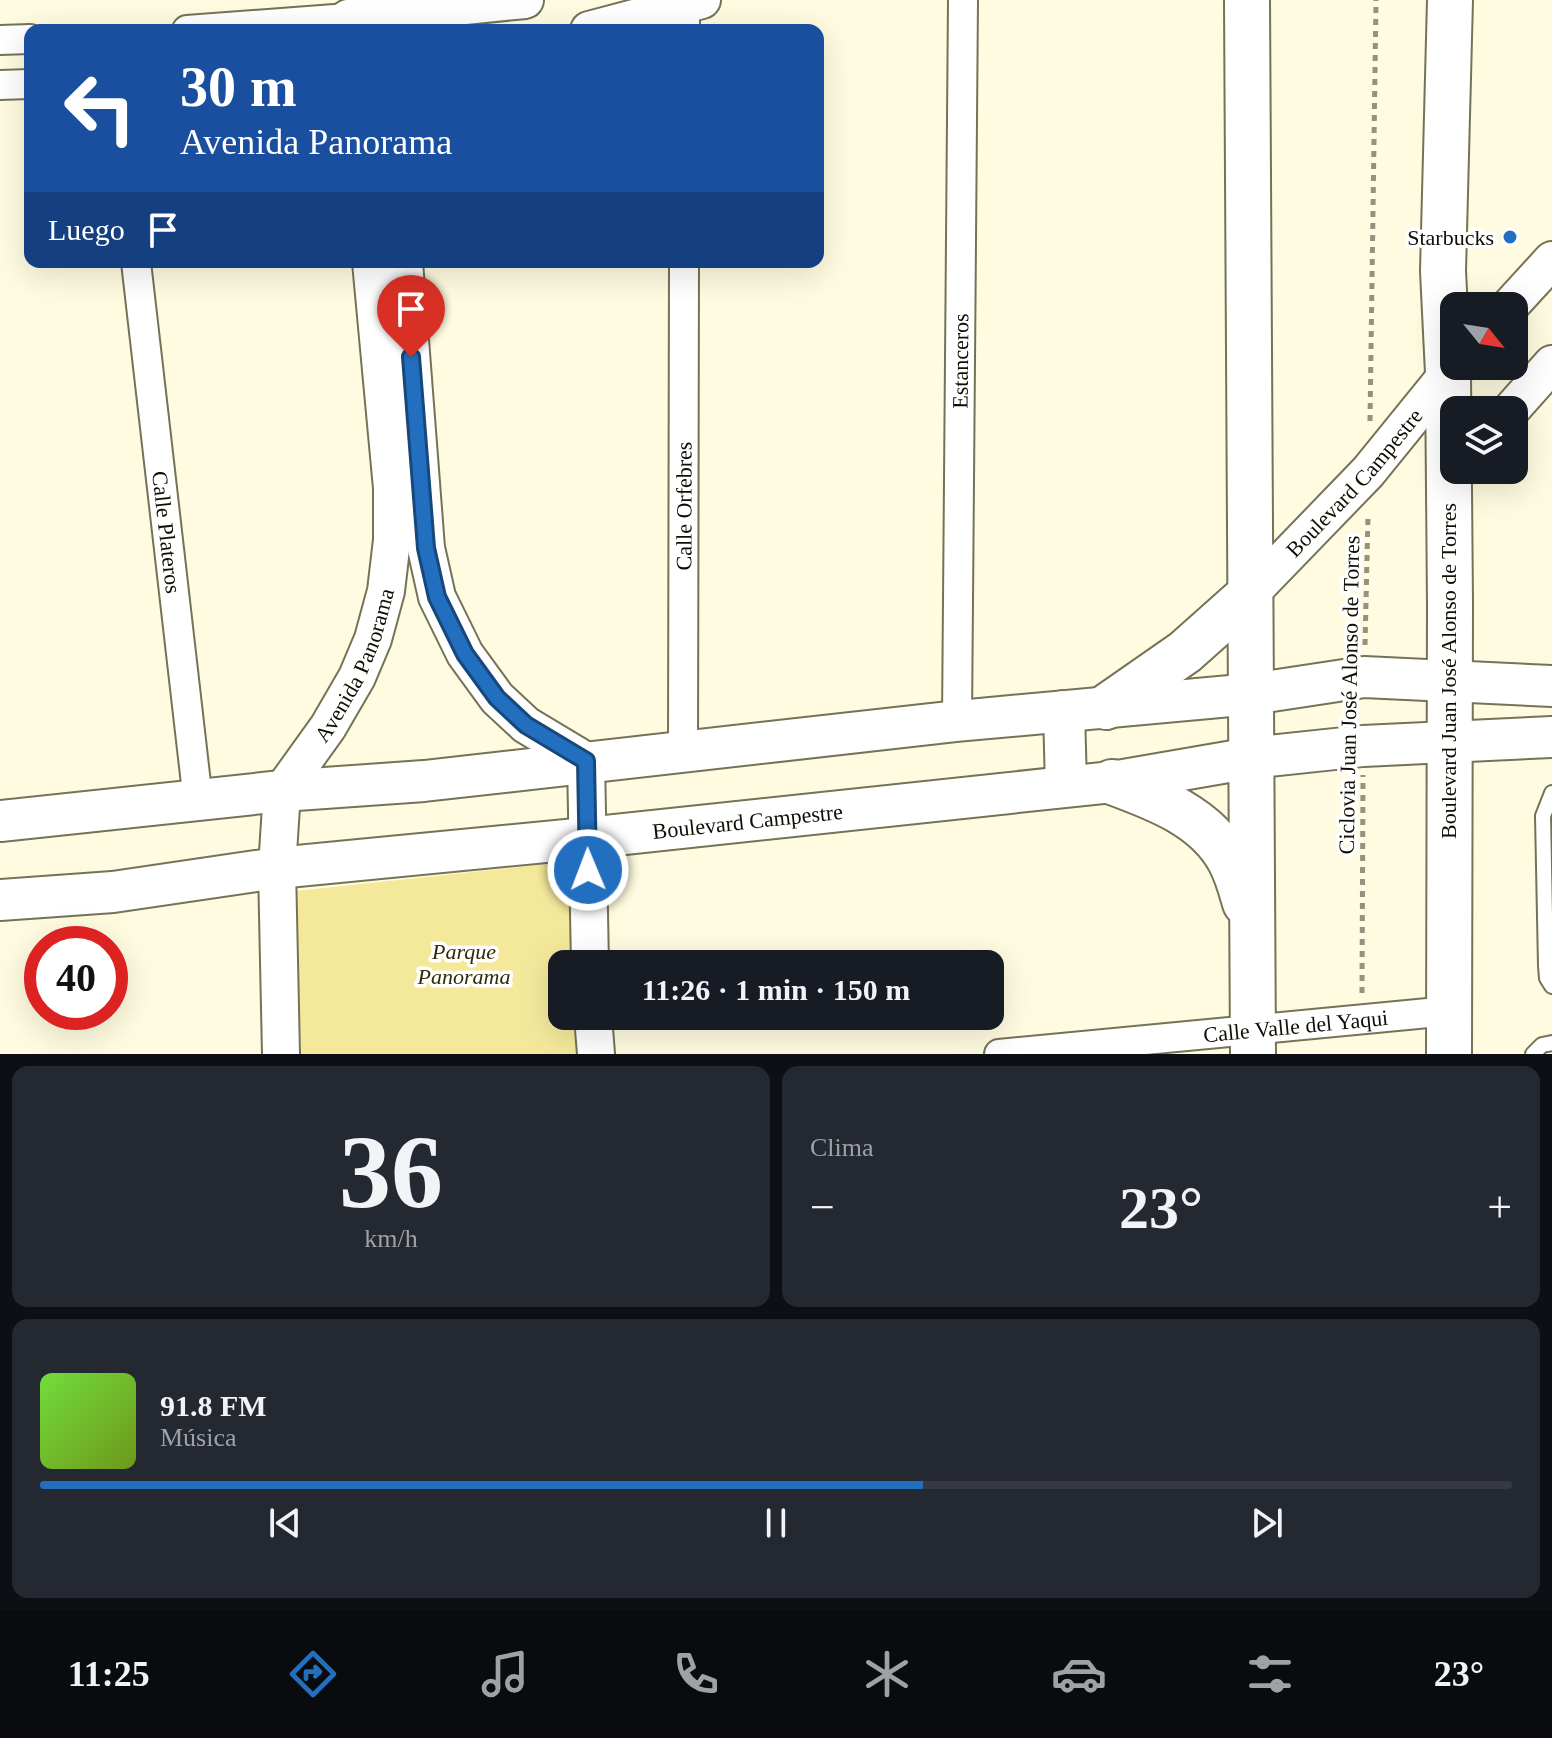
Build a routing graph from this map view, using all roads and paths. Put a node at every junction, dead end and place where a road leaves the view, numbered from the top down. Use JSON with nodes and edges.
{"nodes":[{"id":1,"x":525,"y":0,"type":"edge"},
{"id":2,"x":963,"y":0,"type":"edge"},
{"id":3,"x":1247,"y":0,"type":"edge"},
{"id":4,"x":1376,"y":0,"type":"edge"},
{"id":5,"x":1450,"y":0,"type":"edge"},
{"id":6,"x":691,"y":11,"type":"edge"},
{"id":7,"x":386,"y":15,"type":"edge"},
{"id":8,"x":348,"y":16,"type":"edge"},
{"id":9,"x":256,"y":24,"type":"edge"},
{"id":10,"x":621,"y":24,"type":"edge"},
{"id":11,"x":24,"y":39,"type":"edge"},
{"id":12,"x":0,"y":40,"type":"edge"},
{"id":13,"x":24,"y":84,"type":"edge"},
{"id":14,"x":0,"y":85,"type":"edge"},
{"id":15,"x":1552,"y":260,"type":"edge"},
{"id":16,"x":137,"y":268,"type":"edge"},
{"id":17,"x":372,"y":268,"type":"edge"},
{"id":18,"x":404,"y":268,"type":"edge"},
{"id":19,"x":684,"y":268,"type":"edge"},
{"id":20,"x":1445,"y":292,"type":"edge"},
{"id":21,"x":1523,"y":292,"type":"edge"},
{"id":22,"x":1552,"y":364,"type":"edge"},
{"id":23,"x":1442,"y":380,"type":"edge"},
{"id":24,"x":1523,"y":396,"type":"edge"},
{"id":25,"x":1368,"y":472,"type":"junction"},
{"id":26,"x":1453,"y":484,"type":"edge"},
{"id":27,"x":1249,"y":595,"type":"junction"},
{"id":28,"x":1364,"y":677,"type":"junction"},
{"id":29,"x":1449,"y":679,"type":"junction"},
{"id":30,"x":1552,"y":686,"type":"edge"},
{"id":31,"x":1252,"y":694,"type":"junction"},
{"id":32,"x":1085,"y":709,"type":"junction"},
{"id":33,"x":957,"y":721,"type":"junction"},
{"id":34,"x":1552,"y":737,"type":"edge"},
{"id":35,"x":1448,"y":743,"type":"junction"},
{"id":36,"x":1363,"y":746,"type":"junction"},
{"id":37,"x":683,"y":752,"type":"junction"},
{"id":38,"x":1251,"y":758,"type":"junction"},
{"id":39,"x":586,"y":761,"type":"junction"},
{"id":40,"x":1112,"y":782,"type":"junction"},
{"id":41,"x":1066,"y":786,"type":"junction"},
{"id":42,"x":282,"y":791,"type":"junction"},
{"id":43,"x":1552,"y":793,"type":"edge"},
{"id":44,"x":198,"y":801,"type":"junction"},
{"id":45,"x":0,"y":821,"type":"edge"},
{"id":46,"x":587,"y":838,"type":"junction"},
{"id":47,"x":277,"y":868,"type":"junction"},
{"id":48,"x":0,"y":900,"type":"edge"},
{"id":49,"x":1254,"y":926,"type":"junction"},
{"id":50,"x":590,"y":950,"type":"edge"},
{"id":51,"x":1552,"y":986,"type":"edge"},
{"id":52,"x":1449,"y":1011,"type":"junction"},
{"id":53,"x":1362,"y":1020,"type":"junction"},
{"id":54,"x":594,"y":1030,"type":"edge"},
{"id":55,"x":1253,"y":1041,"type":"edge"},
{"id":56,"x":1552,"y":1043,"type":"edge"},
{"id":57,"x":281,"y":1054,"type":"edge"},
{"id":58,"x":596,"y":1054,"type":"edge"},
{"id":59,"x":999,"y":1054,"type":"edge"},
{"id":60,"x":1449,"y":1054,"type":"edge"},
{"id":61,"x":1533,"y":1054,"type":"edge"}],
"edges":[{"from":1,"to":7,"type":"street"},
{"from":2,"to":33,"type":"street","name":"Estanceros"},
{"from":3,"to":27,"type":"main road"},
{"from":4,"to":25,"type":"path","name":"Ciclovia Juan José Alonso de Torres"},
{"from":5,"to":20,"type":"main road","name":"Boulevard Juan José Alonso de Torres"},
{"from":6,"to":10,"type":"street"},
{"from":7,"to":8,"type":"street"},
{"from":8,"to":9,"type":"street"},
{"from":11,"to":12,"type":"street"},
{"from":13,"to":14,"type":"street"},
{"from":15,"to":21,"type":"street"},
{"from":16,"to":44,"type":"street","name":"Calle Plateros"},
{"from":17,"to":42,"type":"street","name":"Avenida Panorama"},
{"from":18,"to":39,"type":"street"},
{"from":19,"to":37,"type":"street","name":"Calle Orfebres"},
{"from":22,"to":24,"type":"street"},
{"from":23,"to":25,"type":"street","name":"Boulevard Campestre"},
{"from":25,"to":27,"type":"street","name":"Boulevard Campestre"},
{"from":25,"to":28,"type":"path","name":"Ciclovia Juan José Alonso de Torres"},
{"from":26,"to":29,"type":"main road","name":"Boulevard Juan José Alonso de Torres"},
{"from":27,"to":31,"type":"main road"},
{"from":27,"to":32,"type":"main road"},
{"from":28,"to":29,"type":"main road"},
{"from":28,"to":31,"type":"main road"},
{"from":29,"to":30,"type":"main road"},
{"from":29,"to":35,"type":"main road","name":"Boulevard Juan José Alonso de Torres"},
{"from":31,"to":32,"type":"main road"},
{"from":31,"to":38,"type":"main road"},
{"from":32,"to":33,"type":"main road"},
{"from":32,"to":41,"type":"main road"},
{"from":33,"to":37,"type":"main road"},
{"from":34,"to":35,"type":"main road","name":"Boulevard Campestre"},
{"from":35,"to":36,"type":"main road","name":"Boulevard Campestre"},
{"from":35,"to":52,"type":"main road","name":"Boulevard Juan José Alonso de Torres"},
{"from":36,"to":38,"type":"main road","name":"Boulevard Campestre"},
{"from":36,"to":53,"type":"path","name":"Ciclovia Juan José Alonso de Torres"},
{"from":37,"to":39,"type":"main road"},
{"from":38,"to":40,"type":"main road","name":"Boulevard Campestre"},
{"from":38,"to":49,"type":"main road"},
{"from":39,"to":42,"type":"main road"},
{"from":39,"to":46,"type":"street"},
{"from":40,"to":41,"type":"main road","name":"Boulevard Campestre"},
{"from":40,"to":49,"type":"main road"},
{"from":41,"to":46,"type":"main road","name":"Boulevard Campestre"},
{"from":42,"to":44,"type":"main road"},
{"from":42,"to":47,"type":"street"},
{"from":43,"to":51,"type":"lane"},
{"from":44,"to":45,"type":"main road"},
{"from":46,"to":47,"type":"main road","name":"Boulevard Campestre"},
{"from":46,"to":50,"type":"street"},
{"from":47,"to":48,"type":"main road","name":"Boulevard Campestre"},
{"from":47,"to":57,"type":"street"},
{"from":49,"to":55,"type":"main road"},
{"from":52,"to":53,"type":"street","name":"Calle Valle del Yaqui"},
{"from":52,"to":60,"type":"main road","name":"Boulevard Juan José Alonso de Torres"},
{"from":53,"to":55,"type":"street","name":"Calle Valle del Yaqui"},
{"from":54,"to":58,"type":"street"},
{"from":55,"to":59,"type":"street","name":"Calle Valle del Yaqui"},
{"from":56,"to":61,"type":"lane"}]}
